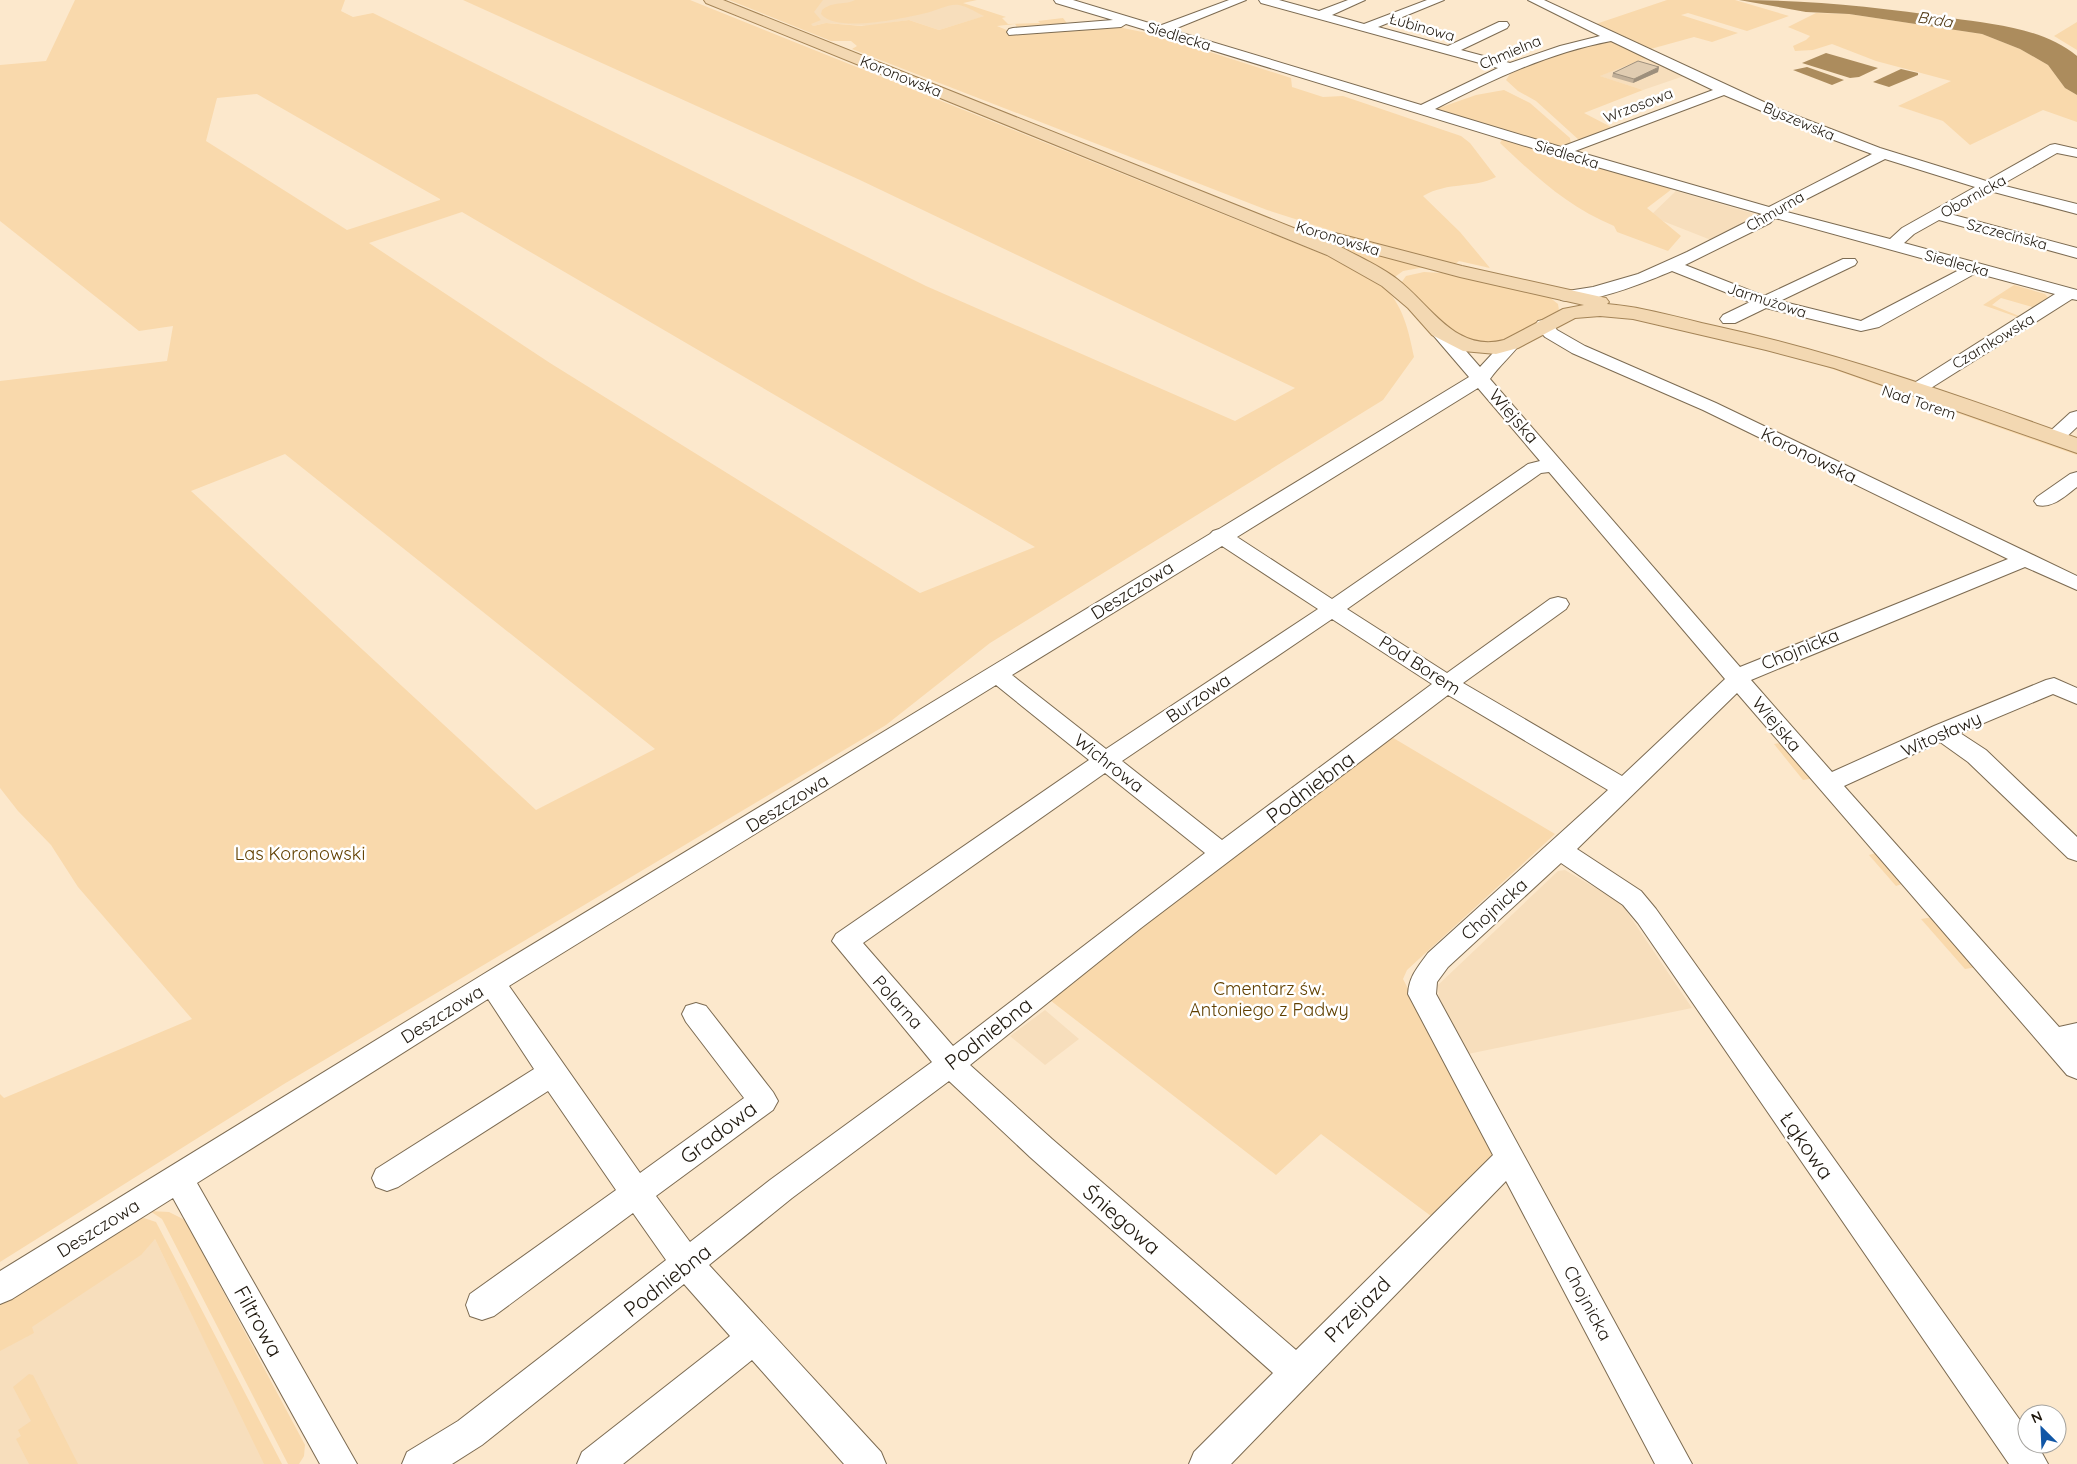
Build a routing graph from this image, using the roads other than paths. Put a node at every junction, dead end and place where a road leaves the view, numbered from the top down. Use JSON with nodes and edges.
{"nodes":[{"id":1,"x":712,"y":0,"type":"edge"},
{"id":2,"x":1060,"y":0,"type":"edge"},
{"id":3,"x":1240,"y":0,"type":"edge"},
{"id":4,"x":1265,"y":0,"type":"edge"},
{"id":5,"x":1359,"y":0,"type":"edge"},
{"id":6,"x":1438,"y":0,"type":"edge"},
{"id":7,"x":1534,"y":0,"type":"edge"},
{"id":8,"x":1320,"y":15,"type":"junction"},
{"id":9,"x":1134,"y":22,"type":"junction"},
{"id":10,"x":1503,"y":25,"type":"dead end"},
{"id":11,"x":1364,"y":28,"type":"junction"},
{"id":12,"x":1160,"y":30,"type":"junction"},
{"id":13,"x":1013,"y":32,"type":"dead end"},
{"id":14,"x":1614,"y":37,"type":"junction"},
{"id":15,"x":1448,"y":51,"type":"junction"},
{"id":16,"x":1512,"y":68,"type":"junction"},
{"id":17,"x":1726,"y":89,"type":"junction"},
{"id":18,"x":1422,"y":110,"type":"junction"},
{"id":19,"x":1091,"y":152,"type":"junction"},
{"id":20,"x":1560,"y":152,"type":"junction"},
{"id":21,"x":1884,"y":154,"type":"junction"},
{"id":22,"x":2077,"y":154,"type":"edge"},
{"id":23,"x":1991,"y":186,"type":"junction"},
{"id":24,"x":2077,"y":209,"type":"edge"},
{"id":25,"x":1773,"y":213,"type":"junction"},
{"id":26,"x":1938,"y":215,"type":"junction"},
{"id":27,"x":1893,"y":245,"type":"junction"},
{"id":28,"x":2077,"y":252,"type":"edge"},
{"id":29,"x":1849,"y":262,"type":"dead end"},
{"id":30,"x":1670,"y":266,"type":"junction"},
{"id":31,"x":1973,"y":267,"type":"junction"},
{"id":32,"x":1460,"y":272,"type":"junction"},
{"id":33,"x":1639,"y":280,"type":"junction"},
{"id":34,"x":1397,"y":287,"type":"junction"},
{"id":35,"x":2073,"y":294,"type":"edge"},
{"id":36,"x":1593,"y":301,"type":"junction"},
{"id":37,"x":1764,"y":302,"type":"junction"},
{"id":38,"x":1560,"y":313,"type":"junction"},
{"id":39,"x":1642,"y":315,"type":"junction"},
{"id":40,"x":1729,"y":319,"type":"dead end"},
{"id":41,"x":1440,"y":331,"type":"junction"},
{"id":42,"x":1511,"y":344,"type":"junction"},
{"id":43,"x":1761,"y":344,"type":"junction"},
{"id":44,"x":1481,"y":378,"type":"junction"},
{"id":45,"x":1917,"y":389,"type":"junction"},
{"id":46,"x":2077,"y":418,"type":"edge"},
{"id":47,"x":2054,"y":438,"type":"junction"},
{"id":48,"x":2077,"y":446,"type":"edge"},
{"id":49,"x":2077,"y":458,"type":"edge"},
{"id":50,"x":1556,"y":464,"type":"junction"},
{"id":51,"x":2077,"y":478,"type":"edge"},
{"id":52,"x":2044,"y":500,"type":"dead end"},
{"id":53,"x":1220,"y":535,"type":"junction"},
{"id":54,"x":2026,"y":560,"type":"junction"},
{"id":55,"x":2077,"y":584,"type":"edge"},
{"id":56,"x":1558,"y":604,"type":"dead end"},
{"id":57,"x":1332,"y":608,"type":"junction"},
{"id":58,"x":996,"y":674,"type":"junction"},
{"id":59,"x":1738,"y":679,"type":"junction"},
{"id":60,"x":1447,"y":684,"type":"junction"},
{"id":61,"x":2077,"y":697,"type":"edge"},
{"id":62,"x":1942,"y":732,"type":"junction"},
{"id":63,"x":1107,"y":761,"type":"junction"},
{"id":64,"x":1828,"y":784,"type":"junction"},
{"id":65,"x":1624,"y":788,"type":"junction"},
{"id":66,"x":1560,"y":850,"type":"junction"},
{"id":67,"x":2077,"y":852,"type":"edge"},
{"id":68,"x":1222,"y":853,"type":"junction"},
{"id":69,"x":846,"y":942,"type":"joint"},
{"id":70,"x":492,"y":983,"type":"junction"},
{"id":71,"x":696,"y":1014,"type":"dead end"},
{"id":72,"x":2065,"y":1037,"type":"edge"},
{"id":73,"x":950,"y":1064,"type":"junction"},
{"id":74,"x":2077,"y":1067,"type":"edge"},
{"id":75,"x":552,"y":1073,"type":"junction"},
{"id":76,"x":1510,"y":1158,"type":"junction"},
{"id":77,"x":178,"y":1178,"type":"junction"},
{"id":78,"x":387,"y":1178,"type":"dead end"},
{"id":79,"x":637,"y":1192,"type":"junction"},
{"id":80,"x":688,"y":1264,"type":"junction"},
{"id":81,"x":0,"y":1289,"type":"edge"},
{"id":82,"x":482,"y":1305,"type":"dead end"},
{"id":83,"x":753,"y":1338,"type":"junction"},
{"id":84,"x":1296,"y":1372,"type":"junction"},
{"id":85,"x":339,"y":1464,"type":"edge"},
{"id":86,"x":420,"y":1464,"type":"edge"},
{"id":87,"x":594,"y":1464,"type":"edge"},
{"id":88,"x":868,"y":1464,"type":"edge"},
{"id":89,"x":1207,"y":1464,"type":"edge"},
{"id":90,"x":1674,"y":1464,"type":"edge"},
{"id":91,"x":2030,"y":1464,"type":"edge"}],
"edges":[{"from":1,"to":19,"type":"main road","name":"Koronowska"},
{"from":2,"to":9,"type":"street","name":"Siedlecka"},
{"from":3,"to":12,"type":"street"},
{"from":4,"to":8,"type":"street","name":"Łubinowa"},
{"from":5,"to":8,"type":"street"},
{"from":6,"to":11,"type":"street"},
{"from":7,"to":14,"type":"street","name":"Byszewska"},
{"from":8,"to":11,"type":"street","name":"Łubinowa"},
{"from":9,"to":12,"type":"street","name":"Siedlecka"},
{"from":9,"to":13,"type":"street"},
{"from":10,"to":15,"type":"street"},
{"from":11,"to":15,"type":"street","name":"Łubinowa"},
{"from":12,"to":18,"type":"street","name":"Siedlecka"},
{"from":14,"to":16,"type":"street","name":"Chmielna"},
{"from":14,"to":17,"type":"street","name":"Byszewska"},
{"from":15,"to":16,"type":"street","name":"Łubinowa"},
{"from":16,"to":18,"type":"street","name":"Chmielna"},
{"from":17,"to":20,"type":"street","name":"Wrzosowa"},
{"from":17,"to":21,"type":"street","name":"Byszewska"},
{"from":18,"to":20,"type":"street","name":"Siedlecka"},
{"from":19,"to":32,"type":"main road","name":"Koronowska"},
{"from":19,"to":34,"type":"main road","name":"Koronowska"},
{"from":20,"to":25,"type":"street","name":"Siedlecka"},
{"from":21,"to":23,"type":"street","name":"Byszewska"},
{"from":21,"to":25,"type":"street","name":"Chmurna"},
{"from":22,"to":23,"type":"street","name":"Obornicka"},
{"from":23,"to":24,"type":"street","name":"Byszewska"},
{"from":23,"to":26,"type":"street","name":"Obornicka"},
{"from":25,"to":27,"type":"street","name":"Siedlecka"},
{"from":25,"to":30,"type":"street","name":"Chmurna"},
{"from":26,"to":27,"type":"street","name":"Obornicka"},
{"from":26,"to":28,"type":"street","name":"Szczecińska"},
{"from":27,"to":31,"type":"street","name":"Siedlecka"},
{"from":29,"to":37,"type":"street"},
{"from":30,"to":33,"type":"street","name":"Chmurna"},
{"from":30,"to":37,"type":"street","name":"Jarmużowa"},
{"from":31,"to":35,"type":"street","name":"Siedlecka"},
{"from":31,"to":37,"type":"street","name":"Jarmużowa"},
{"from":32,"to":34,"type":"main road"},
{"from":32,"to":38,"type":"main road","name":"Koronowska"},
{"from":33,"to":36,"type":"street","name":"Chmurna"},
{"from":33,"to":38,"type":"street","name":"Chmurna"},
{"from":34,"to":41,"type":"main road","name":"Koronowska"},
{"from":35,"to":45,"type":"street","name":"Czarnkowska"},
{"from":36,"to":38,"type":"main road"},
{"from":36,"to":39,"type":"main road","name":"Nad Torem"},
{"from":37,"to":40,"type":"street"},
{"from":38,"to":39,"type":"main road","name":"Nad Torem"},
{"from":38,"to":42,"type":"main road","name":"Deszczowa"},
{"from":38,"to":54,"type":"street","name":"Koronowska"},
{"from":39,"to":43,"type":"main road","name":"Nad Torem"},
{"from":41,"to":42,"type":"main road"},
{"from":41,"to":44,"type":"street","name":"Koronowska"},
{"from":42,"to":44,"type":"street","name":"Deszczowa"},
{"from":43,"to":45,"type":"main road","name":"Nad Torem"},
{"from":43,"to":49,"type":"main road","name":"Nad Torem"},
{"from":44,"to":50,"type":"street","name":"Wiejska"},
{"from":44,"to":53,"type":"street","name":"Deszczowa"},
{"from":45,"to":47,"type":"main road","name":"Nad Torem"},
{"from":46,"to":47,"type":"street"},
{"from":47,"to":48,"type":"main road","name":"Nad Torem"},
{"from":50,"to":57,"type":"street","name":"Burzowa"},
{"from":50,"to":59,"type":"street","name":"Wiejska"},
{"from":51,"to":52,"type":"street"},
{"from":53,"to":57,"type":"street","name":"Pod Borem"},
{"from":53,"to":58,"type":"street","name":"Deszczowa"},
{"from":54,"to":55,"type":"street","name":"Koronowska"},
{"from":54,"to":59,"type":"street","name":"Chojnicka"},
{"from":56,"to":60,"type":"street","name":"Podniebna"},
{"from":57,"to":60,"type":"street","name":"Pod Borem"},
{"from":57,"to":63,"type":"street","name":"Burzowa"},
{"from":58,"to":63,"type":"street","name":"Wichrowa"},
{"from":58,"to":70,"type":"street","name":"Deszczowa"},
{"from":59,"to":64,"type":"street","name":"Wiejska"},
{"from":59,"to":65,"type":"street","name":"Chojnicka"},
{"from":60,"to":65,"type":"street","name":"Pod Borem"},
{"from":60,"to":68,"type":"street","name":"Podniebna"},
{"from":61,"to":62,"type":"street","name":"Witosławy"},
{"from":62,"to":64,"type":"street","name":"Witosławy"},
{"from":62,"to":67,"type":"street"},
{"from":63,"to":68,"type":"street","name":"Wichrowa"},
{"from":63,"to":69,"type":"street","name":"Burzowa"},
{"from":64,"to":72,"type":"street","name":"Wiejska"},
{"from":65,"to":66,"type":"street","name":"Chojnicka"},
{"from":66,"to":76,"type":"street","name":"Chojnicka"},
{"from":66,"to":91,"type":"street","name":"Łąkowa"},
{"from":68,"to":73,"type":"street","name":"Podniebna"},
{"from":69,"to":73,"type":"street","name":"Polarna"},
{"from":70,"to":75,"type":"street"},
{"from":70,"to":77,"type":"street","name":"Deszczowa"},
{"from":71,"to":79,"type":"street","name":"Gradowa"},
{"from":72,"to":74,"type":"street","name":"Wiejska"},
{"from":73,"to":80,"type":"street","name":"Podniebna"},
{"from":73,"to":84,"type":"street","name":"Śniegowa"},
{"from":75,"to":78,"type":"street"},
{"from":75,"to":79,"type":"street"},
{"from":76,"to":84,"type":"street","name":"Przejazd"},
{"from":76,"to":90,"type":"street","name":"Chojnicka"},
{"from":77,"to":81,"type":"street","name":"Deszczowa"},
{"from":77,"to":85,"type":"street","name":"Filtrowa"},
{"from":79,"to":80,"type":"street"},
{"from":79,"to":82,"type":"street","name":"Gradowa"},
{"from":80,"to":83,"type":"street"},
{"from":80,"to":86,"type":"street","name":"Podniebna"},
{"from":83,"to":87,"type":"street"},
{"from":83,"to":88,"type":"street"},
{"from":84,"to":89,"type":"street","name":"Przejazd"}]}
